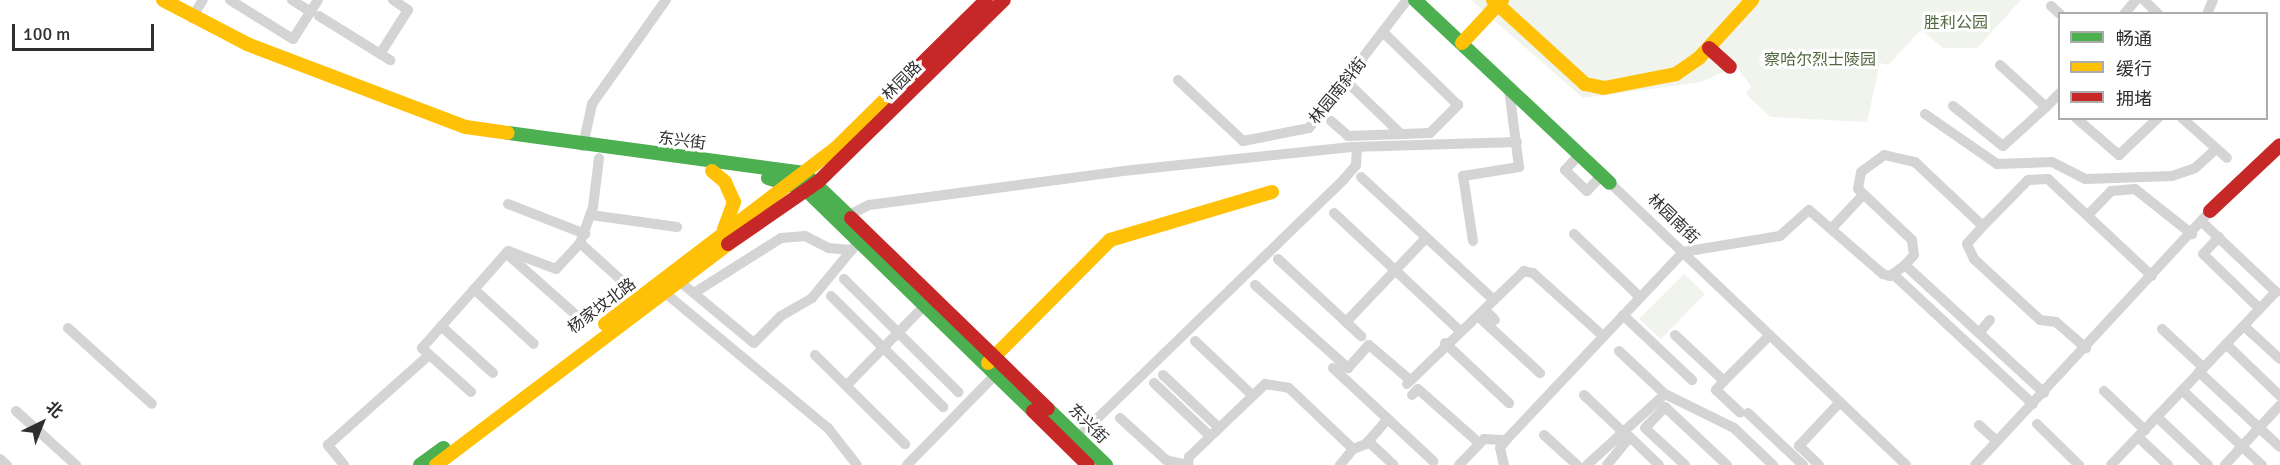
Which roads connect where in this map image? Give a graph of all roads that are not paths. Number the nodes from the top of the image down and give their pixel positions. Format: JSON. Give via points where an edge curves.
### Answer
{"nodes":[{"id":1,"x":149,"y":0,"type":"edge"},
{"id":2,"x":163,"y":0,"type":"edge"},
{"id":3,"x":203,"y":0,"type":"edge"},
{"id":4,"x":230,"y":0,"type":"edge"},
{"id":5,"x":292,"y":0,"type":"edge"},
{"id":6,"x":318,"y":0,"type":"edge"},
{"id":7,"x":393,"y":0,"type":"edge"},
{"id":8,"x":666,"y":0,"type":"edge"},
{"id":9,"x":986,"y":0,"type":"edge"},
{"id":10,"x":1004,"y":0,"type":"edge"},
{"id":11,"x":1407,"y":0,"type":"edge"},
{"id":12,"x":1414,"y":0,"type":"edge"},
{"id":13,"x":1752,"y":0,"type":"edge"},
{"id":14,"x":2136,"y":0,"type":"edge"},
{"id":15,"x":2144,"y":0,"type":"edge"},
{"id":16,"x":1498,"y":1,"type":"edge"},
{"id":17,"x":179,"y":4,"type":"edge"},
{"id":18,"x":2126,"y":12,"type":"edge"},
{"id":19,"x":2156,"y":12,"type":"edge"},
{"id":20,"x":315,"y":14,"type":"junction"},
{"id":21,"x":192,"y":18,"type":"junction"},
{"id":22,"x":1383,"y":32,"type":"junction"},
{"id":23,"x":1462,"y":43,"type":"junction"},
{"id":24,"x":1708,"y":48,"type":"junction"},
{"id":25,"x":2000,"y":64,"type":"dead end"},
{"id":26,"x":1730,"y":67,"type":"dead end"},
{"id":27,"x":1178,"y":80,"type":"dead end"},
{"id":28,"x":1347,"y":82,"type":"junction"},
{"id":29,"x":1509,"y":86,"type":"junction"},
{"id":30,"x":2058,"y":98,"type":"edge"},
{"id":31,"x":1953,"y":106,"type":"dead end"},
{"id":32,"x":2046,"y":107,"type":"junction"},
{"id":33,"x":1925,"y":114,"type":"dead end"},
{"id":34,"x":2079,"y":120,"type":"edge"},
{"id":35,"x":2156,"y":120,"type":"edge"},
{"id":36,"x":2184,"y":120,"type":"edge"},
{"id":37,"x":1331,"y":121,"type":"dead end"},
{"id":38,"x":1401,"y":134,"type":"junction"},
{"id":39,"x":1517,"y":142,"type":"junction"},
{"id":40,"x":2280,"y":145,"type":"edge"},
{"id":41,"x":2006,"y":146,"type":"junction"},
{"id":42,"x":1357,"y":147,"type":"junction"},
{"id":43,"x":2216,"y":149,"type":"junction"},
{"id":44,"x":583,"y":151,"type":"junction"},
{"id":45,"x":829,"y":154,"type":"junction"},
{"id":46,"x":1580,"y":154,"type":"junction"},
{"id":47,"x":2122,"y":154,"type":"junction"},
{"id":48,"x":599,"y":158,"type":"junction"},
{"id":49,"x":2227,"y":158,"type":"dead end"},
{"id":50,"x":2007,"y":165,"type":"junction"},
{"id":51,"x":774,"y":168,"type":"junction"},
{"id":52,"x":712,"y":171,"type":"junction"},
{"id":53,"x":804,"y":173,"type":"junction"},
{"id":54,"x":2120,"y":176,"type":"junction"},
{"id":55,"x":1361,"y":177,"type":"dead end"},
{"id":56,"x":1606,"y":179,"type":"junction"},
{"id":57,"x":792,"y":182,"type":"junction"},
{"id":58,"x":818,"y":182,"type":"junction"},
{"id":59,"x":805,"y":189,"type":"junction"},
{"id":60,"x":1272,"y":192,"type":"dead end"},
{"id":61,"x":1862,"y":196,"type":"junction"},
{"id":62,"x":508,"y":204,"type":"dead end"},
{"id":63,"x":1334,"y":213,"type":"dead end"},
{"id":64,"x":851,"y":214,"type":"junction"},
{"id":65,"x":591,"y":215,"type":"junction"},
{"id":66,"x":2088,"y":215,"type":"junction"},
{"id":67,"x":2206,"y":216,"type":"junction"},
{"id":68,"x":1983,"y":226,"type":"junction"},
{"id":69,"x":677,"y":227,"type":"dead end"},
{"id":70,"x":1832,"y":228,"type":"junction"},
{"id":71,"x":1574,"y":234,"type":"dead end"},
{"id":72,"x":2192,"y":234,"type":"junction"},
{"id":73,"x":721,"y":235,"type":"junction"},
{"id":74,"x":2219,"y":237,"type":"junction"},
{"id":75,"x":1426,"y":238,"type":"junction"},
{"id":76,"x":583,"y":239,"type":"junction"},
{"id":77,"x":1473,"y":241,"type":"dead end"},
{"id":78,"x":855,"y":246,"type":"junction"},
{"id":79,"x":1683,"y":252,"type":"junction"},
{"id":80,"x":506,"y":253,"type":"junction"},
{"id":81,"x":1278,"y":259,"type":"dead end"},
{"id":82,"x":1905,"y":265,"type":"junction"},
{"id":83,"x":1395,"y":270,"type":"junction"},
{"id":84,"x":1893,"y":274,"type":"junction"},
{"id":85,"x":2152,"y":276,"type":"junction"},
{"id":86,"x":620,"y":279,"type":"dead end"},
{"id":87,"x":844,"y":279,"type":"dead end"},
{"id":88,"x":679,"y":281,"type":"junction"},
{"id":89,"x":1255,"y":285,"type":"dead end"},
{"id":90,"x":474,"y":289,"type":"junction"},
{"id":91,"x":664,"y":292,"type":"junction"},
{"id":92,"x":694,"y":293,"type":"junction"},
{"id":93,"x":831,"y":296,"type":"dead end"},
{"id":94,"x":1641,"y":297,"type":"junction"},
{"id":95,"x":1494,"y":300,"type":"junction"},
{"id":96,"x":2276,"y":300,"type":"edge"},
{"id":97,"x":924,"y":304,"type":"junction"},
{"id":98,"x":2260,"y":309,"type":"junction"},
{"id":99,"x":575,"y":314,"type":"dead end"},
{"id":100,"x":1482,"y":314,"type":"junction"},
{"id":101,"x":1623,"y":315,"type":"junction"},
{"id":102,"x":1495,"y":320,"type":"dead end"},
{"id":103,"x":1990,"y":320,"type":"dead end"},
{"id":104,"x":1346,"y":322,"type":"junction"},
{"id":105,"x":441,"y":326,"type":"junction"},
{"id":106,"x":2244,"y":326,"type":"junction"},
{"id":107,"x":68,"y":328,"type":"dead end"},
{"id":108,"x":1458,"y":329,"type":"junction"},
{"id":109,"x":2162,"y":329,"type":"dead end"},
{"id":110,"x":898,"y":333,"type":"junction"},
{"id":111,"x":1979,"y":333,"type":"junction"},
{"id":112,"x":1675,"y":335,"type":"dead end"},
{"id":113,"x":1770,"y":335,"type":"junction"},
{"id":114,"x":1361,"y":336,"type":"dead end"},
{"id":115,"x":1603,"y":336,"type":"junction"},
{"id":116,"x":1195,"y":341,"type":"dead end"},
{"id":117,"x":534,"y":344,"type":"dead end"},
{"id":118,"x":1445,"y":344,"type":"junction"},
{"id":119,"x":2226,"y":344,"type":"junction"},
{"id":120,"x":883,"y":347,"type":"junction"},
{"id":121,"x":2086,"y":348,"type":"junction"},
{"id":122,"x":1619,"y":351,"type":"dead end"},
{"id":123,"x":429,"y":355,"type":"junction"},
{"id":124,"x":815,"y":355,"type":"dead end"},
{"id":125,"x":2280,"y":359,"type":"edge"},
{"id":126,"x":993,"y":365,"type":"junction"},
{"id":127,"x":1333,"y":368,"type":"dead end"},
{"id":128,"x":2202,"y":370,"type":"junction"},
{"id":129,"x":493,"y":373,"type":"dead end"},
{"id":130,"x":1540,"y":373,"type":"dead end"},
{"id":131,"x":1692,"y":380,"type":"dead end"},
{"id":132,"x":1724,"y":381,"type":"junction"},
{"id":133,"x":846,"y":386,"type":"junction"},
{"id":134,"x":2182,"y":390,"type":"junction"},
{"id":135,"x":2104,"y":391,"type":"dead end"},
{"id":136,"x":471,"y":392,"type":"dead end"},
{"id":137,"x":958,"y":392,"type":"dead end"},
{"id":138,"x":2044,"y":393,"type":"junction"},
{"id":139,"x":1251,"y":394,"type":"junction"},
{"id":140,"x":1665,"y":394,"type":"junction"},
{"id":141,"x":1412,"y":395,"type":"dead end"},
{"id":142,"x":1584,"y":395,"type":"dead end"},
{"id":143,"x":2280,"y":396,"type":"edge"},
{"id":144,"x":1509,"y":402,"type":"dead end"},
{"id":145,"x":1840,"y":402,"type":"junction"},
{"id":146,"x":152,"y":404,"type":"dead end"},
{"id":147,"x":2033,"y":404,"type":"junction"},
{"id":148,"x":2280,"y":405,"type":"edge"},
{"id":149,"x":943,"y":407,"type":"dead end"},
{"id":150,"x":16,"y":411,"type":"dead end"},
{"id":151,"x":2157,"y":417,"type":"junction"},
{"id":152,"x":1120,"y":418,"type":"dead end"},
{"id":153,"x":1388,"y":419,"type":"junction"},
{"id":154,"x":2037,"y":424,"type":"dead end"},
{"id":155,"x":1979,"y":425,"type":"dead end"},
{"id":156,"x":1218,"y":427,"type":"junction"},
{"id":157,"x":2259,"y":428,"type":"junction"},
{"id":158,"x":1623,"y":432,"type":"junction"},
{"id":159,"x":2141,"y":433,"type":"junction"},
{"id":160,"x":1544,"y":435,"type":"dead end"},
{"id":161,"x":1210,"y":436,"type":"junction"},
{"id":162,"x":1506,"y":440,"type":"junction"},
{"id":163,"x":1073,"y":441,"type":"junction"},
{"id":164,"x":1368,"y":441,"type":"junction"},
{"id":165,"x":1997,"y":441,"type":"junction"},
{"id":166,"x":1478,"y":442,"type":"junction"},
{"id":167,"x":905,"y":444,"type":"dead end"},
{"id":168,"x":2242,"y":446,"type":"junction"},
{"id":169,"x":2280,"y":447,"type":"edge"},
{"id":170,"x":1353,"y":449,"type":"junction"},
{"id":171,"x":0,"y":459,"type":"edge"},
{"id":172,"x":1433,"y":461,"type":"dead end"},
{"id":173,"x":1722,"y":463,"type":"edge"},
{"id":174,"x":7,"y":465,"type":"edge"},
{"id":175,"x":76,"y":465,"type":"edge"},
{"id":176,"x":344,"y":465,"type":"edge"},
{"id":177,"x":420,"y":465,"type":"edge"},
{"id":178,"x":436,"y":465,"type":"edge"},
{"id":179,"x":857,"y":465,"type":"edge"},
{"id":180,"x":907,"y":465,"type":"edge"},
{"id":181,"x":1088,"y":465,"type":"edge"},
{"id":182,"x":1106,"y":465,"type":"edge"},
{"id":183,"x":1188,"y":465,"type":"edge"},
{"id":184,"x":1340,"y":465,"type":"edge"},
{"id":185,"x":1394,"y":465,"type":"edge"},
{"id":186,"x":1459,"y":465,"type":"edge"},
{"id":187,"x":1504,"y":465,"type":"edge"},
{"id":188,"x":1577,"y":465,"type":"edge"},
{"id":189,"x":1587,"y":465,"type":"edge"},
{"id":190,"x":1607,"y":465,"type":"edge"},
{"id":191,"x":1659,"y":465,"type":"edge"},
{"id":192,"x":1685,"y":465,"type":"edge"},
{"id":193,"x":1773,"y":465,"type":"edge"},
{"id":194,"x":1803,"y":465,"type":"edge"},
{"id":195,"x":1819,"y":465,"type":"edge"},
{"id":196,"x":1906,"y":465,"type":"edge"},
{"id":197,"x":1975,"y":465,"type":"edge"},
{"id":198,"x":2079,"y":465,"type":"edge"},
{"id":199,"x":2111,"y":465,"type":"edge"},
{"id":200,"x":2168,"y":465,"type":"edge"},
{"id":201,"x":2208,"y":465,"type":"edge"},
{"id":202,"x":2225,"y":465,"type":"edge"},
{"id":203,"x":2262,"y":465,"type":"edge"}],
"edges":[{"from":1,"to":44,"type":"main road","name":"东兴街","via":[[244,52],[385,108],[467,136]]},
{"from":2,"to":17,"type":"main road","name":"东兴街"},
{"from":3,"to":21,"type":"street"},
{"from":4,"to":20,"type":"street","via":[[293,39]]},
{"from":5,"to":20,"type":"street"},
{"from":6,"to":20,"type":"street"},
{"from":7,"to":20,"type":"street","via":[[408,10],[385,57]]},
{"from":8,"to":44,"type":"street","via":[[592,104]]},
{"from":9,"to":45,"type":"main road","name":"林园路"},
{"from":10,"to":58,"type":"main road","name":"林园路"},
{"from":11,"to":22,"type":"street","name":"林园南斜街"},
{"from":12,"to":23,"type":"main road","name":"林园南街"},
{"from":13,"to":24,"type":"main road"},
{"from":14,"to":18,"type":"street"},
{"from":15,"to":19,"type":"street"},
{"from":16,"to":23,"type":"main road"},
{"from":16,"to":24,"type":"main road","via":[[1593,87],[1662,80]]},
{"from":17,"to":21,"type":"main road","name":"东兴街"},
{"from":21,"to":44,"type":"main road","name":"东兴街","via":[[247,45],[466,127]]},
{"from":22,"to":28,"type":"street","name":"林园南斜街"},
{"from":22,"to":38,"type":"street","via":[[1458,105],[1430,133]]},
{"from":23,"to":29,"type":"main road","name":"林园南街"},
{"from":24,"to":26,"type":"main road"},
{"from":25,"to":32,"type":"street"},
{"from":27,"to":28,"type":"street","name":"林园南斜街","via":[[1243,141],[1309,129]]},
{"from":28,"to":38,"type":"street"},
{"from":29,"to":39,"type":"street"},
{"from":29,"to":46,"type":"main road","name":"林园南街"},
{"from":30,"to":32,"type":"street"},
{"from":31,"to":41,"type":"street","via":[[1998,145]]},
{"from":32,"to":41,"type":"street"},
{"from":33,"to":50,"type":"street","via":[[1983,158]]},
{"from":34,"to":47,"type":"street"},
{"from":35,"to":47,"type":"street"},
{"from":36,"to":43,"type":"street"},
{"from":37,"to":38,"type":"street","via":[[1348,136]]},
{"from":39,"to":42,"type":"street"},
{"from":39,"to":77,"type":"street","via":[[1519,166],[1463,176]]},
{"from":40,"to":67,"type":"main road"},
{"from":41,"to":50,"type":"street"},
{"from":42,"to":64,"type":"street","via":[[1100,174],[869,205]]},
{"from":42,"to":163,"type":"street","via":[[1356,165],[1344,179]]},
{"from":43,"to":49,"type":"street"},
{"from":43,"to":54,"type":"street","via":[[2185,173]]},
{"from":44,"to":48,"type":"main road","name":"东兴街"},
{"from":44,"to":51,"type":"main road","name":"东兴街"},
{"from":45,"to":51,"type":"main road"},
{"from":45,"to":53,"type":"main road","name":"林园路"},
{"from":46,"to":56,"type":"main road","name":"林园南街"},
{"from":46,"to":56,"type":"street","via":[[1565,170],[1572,177],[1587,191]]},
{"from":47,"to":54,"type":"street"},
{"from":48,"to":52,"type":"main road","name":"东兴街"},
{"from":48,"to":65,"type":"street"},
{"from":50,"to":54,"type":"street","via":[[2052,162],[2086,179]]},
{"from":51,"to":53,"type":"main road","name":"东兴街"},
{"from":52,"to":57,"type":"main road","name":"东兴街"},
{"from":52,"to":73,"type":"main road","via":[[725,182],[734,202]]},
{"from":53,"to":57,"type":"main road","name":"杨家坟北路"},
{"from":53,"to":58,"type":"main road","name":"东兴街"},
{"from":55,"to":75,"type":"street"},
{"from":56,"to":79,"type":"street","name":"林园南街"},
{"from":57,"to":59,"type":"main road","name":"东兴街"},
{"from":57,"to":73,"type":"main road","name":"杨家坟北路"},
{"from":58,"to":59,"type":"main road","name":"杨家坟北路"},
{"from":58,"to":64,"type":"main road","name":"东兴街"},
{"from":59,"to":78,"type":"main road","name":"东兴街"},
{"from":59,"to":88,"type":"main road","name":"杨家坟北路"},
{"from":60,"to":126,"type":"main road","via":[[1110,240]]},
{"from":61,"to":68,"type":"street","via":[[1857,180],[1861,172],[1872,160],[1894,155],[1915,162]]},
{"from":61,"to":70,"type":"street"},
{"from":61,"to":82,"type":"street","via":[[1911,240],[1914,255]]},
{"from":62,"to":76,"type":"street"},
{"from":63,"to":83,"type":"street"},
{"from":64,"to":126,"type":"main road","name":"东兴街"},
{"from":65,"to":69,"type":"street"},
{"from":65,"to":76,"type":"street"},
{"from":66,"to":68,"type":"street","via":[[2058,186],[2037,177]]},
{"from":66,"to":72,"type":"street","via":[[2111,191],[2128,188],[2147,195]]},
{"from":66,"to":85,"type":"street"},
{"from":67,"to":72,"type":"street"},
{"from":67,"to":74,"type":"street"},
{"from":68,"to":121,"type":"street","via":[[1967,244],[1974,259],[2040,320],[2056,322]]},
{"from":70,"to":79,"type":"street","via":[[1809,210],[1779,236]]},
{"from":70,"to":84,"type":"street","via":[[1873,268]]},
{"from":71,"to":94,"type":"street"},
{"from":72,"to":85,"type":"street"},
{"from":73,"to":177,"type":"main road","name":"杨家坟北路"},
{"from":74,"to":96,"type":"street","via":[[2276,292]]},
{"from":74,"to":98,"type":"street","via":[[2203,254]]},
{"from":75,"to":83,"type":"street"},
{"from":75,"to":95,"type":"street"},
{"from":76,"to":80,"type":"street","via":[[556,269]]},
{"from":76,"to":86,"type":"street"},
{"from":78,"to":92,"type":"street","via":[[829,248],[805,236],[782,238]]},
{"from":78,"to":92,"type":"street","via":[[812,298],[781,316],[754,343]]},
{"from":78,"to":97,"type":"main road","name":"东兴街"},
{"from":79,"to":94,"type":"street"},
{"from":79,"to":113,"type":"street","name":"林园南街"},
{"from":80,"to":90,"type":"street"},
{"from":80,"to":99,"type":"street"},
{"from":81,"to":104,"type":"street"},
{"from":82,"to":84,"type":"street"},
{"from":82,"to":111,"type":"street"},
{"from":83,"to":104,"type":"street"},
{"from":83,"to":108,"type":"street"},
{"from":84,"to":147,"type":"street"},
{"from":85,"to":121,"type":"street"},
{"from":87,"to":110,"type":"street"},
{"from":88,"to":91,"type":"main road","name":"杨家坟北路"},
{"from":88,"to":92,"type":"street"},
{"from":89,"to":118,"type":"street","via":[[1348,368],[1368,345],[1409,382]]},
{"from":90,"to":105,"type":"street"},
{"from":90,"to":117,"type":"street"},
{"from":91,"to":178,"type":"main road","name":"杨家坟北路"},
{"from":91,"to":179,"type":"street","via":[[828,428]]},
{"from":93,"to":120,"type":"street"},
{"from":94,"to":101,"type":"street"},
{"from":95,"to":100,"type":"street"},
{"from":95,"to":115,"type":"street","via":[[1529,271]]},
{"from":96,"to":98,"type":"street"},
{"from":97,"to":110,"type":"street"},
{"from":97,"to":126,"type":"main road","name":"东兴街"},
{"from":98,"to":106,"type":"street"},
{"from":100,"to":102,"type":"street"},
{"from":100,"to":108,"type":"street"},
{"from":100,"to":130,"type":"street"},
{"from":101,"to":115,"type":"street"},
{"from":101,"to":131,"type":"street"},
{"from":103,"to":111,"type":"street"},
{"from":104,"to":114,"type":"street"},
{"from":105,"to":123,"type":"street","via":[[422,348]]},
{"from":105,"to":129,"type":"street"},
{"from":106,"to":119,"type":"street"},
{"from":106,"to":125,"type":"street"},
{"from":107,"to":146,"type":"street"},
{"from":108,"to":118,"type":"street"},
{"from":109,"to":128,"type":"street"},
{"from":110,"to":120,"type":"street"},
{"from":110,"to":137,"type":"street"},
{"from":111,"to":138,"type":"street"},
{"from":112,"to":132,"type":"street"},
{"from":113,"to":132,"type":"street"},
{"from":113,"to":145,"type":"street","name":"林园南街"},
{"from":115,"to":162,"type":"street"},
{"from":116,"to":139,"type":"street"},
{"from":118,"to":144,"type":"street"},
{"from":119,"to":128,"type":"street"},
{"from":119,"to":143,"type":"street"},
{"from":120,"to":133,"type":"street"},
{"from":120,"to":149,"type":"street"},
{"from":121,"to":138,"type":"street"},
{"from":122,"to":140,"type":"street"},
{"from":123,"to":136,"type":"street"},
{"from":123,"to":176,"type":"street","via":[[328,445]]},
{"from":124,"to":133,"type":"street"},
{"from":126,"to":163,"type":"main road","name":"东兴街"},
{"from":126,"to":180,"type":"street"},
{"from":127,"to":153,"type":"street"},
{"from":128,"to":134,"type":"street"},
{"from":128,"to":157,"type":"street"},
{"from":132,"to":194,"type":"street","via":[[1716,390]]},
{"from":133,"to":167,"type":"street"},
{"from":134,"to":151,"type":"street"},
{"from":134,"to":168,"type":"street"},
{"from":135,"to":159,"type":"street"},
{"from":138,"to":147,"type":"street"},
{"from":139,"to":156,"type":"street"},
{"from":139,"to":170,"type":"street","via":[[1265,384],[1290,388]]},
{"from":140,"to":158,"type":"street"},
{"from":140,"to":193,"type":"street","via":[[1734,428]]},
{"from":141,"to":166,"type":"street","via":[[1418,388]]},
{"from":142,"to":158,"type":"street"},
{"from":145,"to":195,"type":"street","via":[[1798,446]]},
{"from":145,"to":196,"type":"street","name":"林园南街"},
{"from":147,"to":165,"type":"street"},
{"from":148,"to":157,"type":"street"},
{"from":150,"to":175,"type":"street"},
{"from":151,"to":159,"type":"street"},
{"from":151,"to":201,"type":"street"},
{"from":152,"to":183,"type":"street","via":[[1166,460]]},
{"from":153,"to":164,"type":"street"},
{"from":153,"to":172,"type":"street"},
{"from":154,"to":198,"type":"street"},
{"from":155,"to":165,"type":"street"},
{"from":156,"to":161,"type":"street"},
{"from":156,"to":161,"type":"street","via":[[1158,379]]},
{"from":157,"to":168,"type":"street"},
{"from":157,"to":169,"type":"street"},
{"from":158,"to":189,"type":"street"},
{"from":159,"to":199,"type":"street"},
{"from":159,"to":200,"type":"street"},
{"from":160,"to":188,"type":"street"},
{"from":161,"to":183,"type":"street"},
{"from":162,"to":166,"type":"street"},
{"from":162,"to":187,"type":"street","via":[[1500,448]]},
{"from":163,"to":181,"type":"main road","name":"东兴街"},
{"from":163,"to":182,"type":"main road","name":"东兴街"},
{"from":164,"to":170,"type":"street"},
{"from":164,"to":185,"type":"street"},
{"from":165,"to":197,"type":"street"},
{"from":166,"to":186,"type":"street"},
{"from":168,"to":202,"type":"street"},
{"from":168,"to":203,"type":"street"},
{"from":170,"to":184,"type":"street"},
{"from":171,"to":174,"type":"street"},
{"from":173,"to":192,"type":"street","via":[[1665,407],[1646,428]]},
{"from":190,"to":191,"type":"street","via":[[1630,437]]}]}
